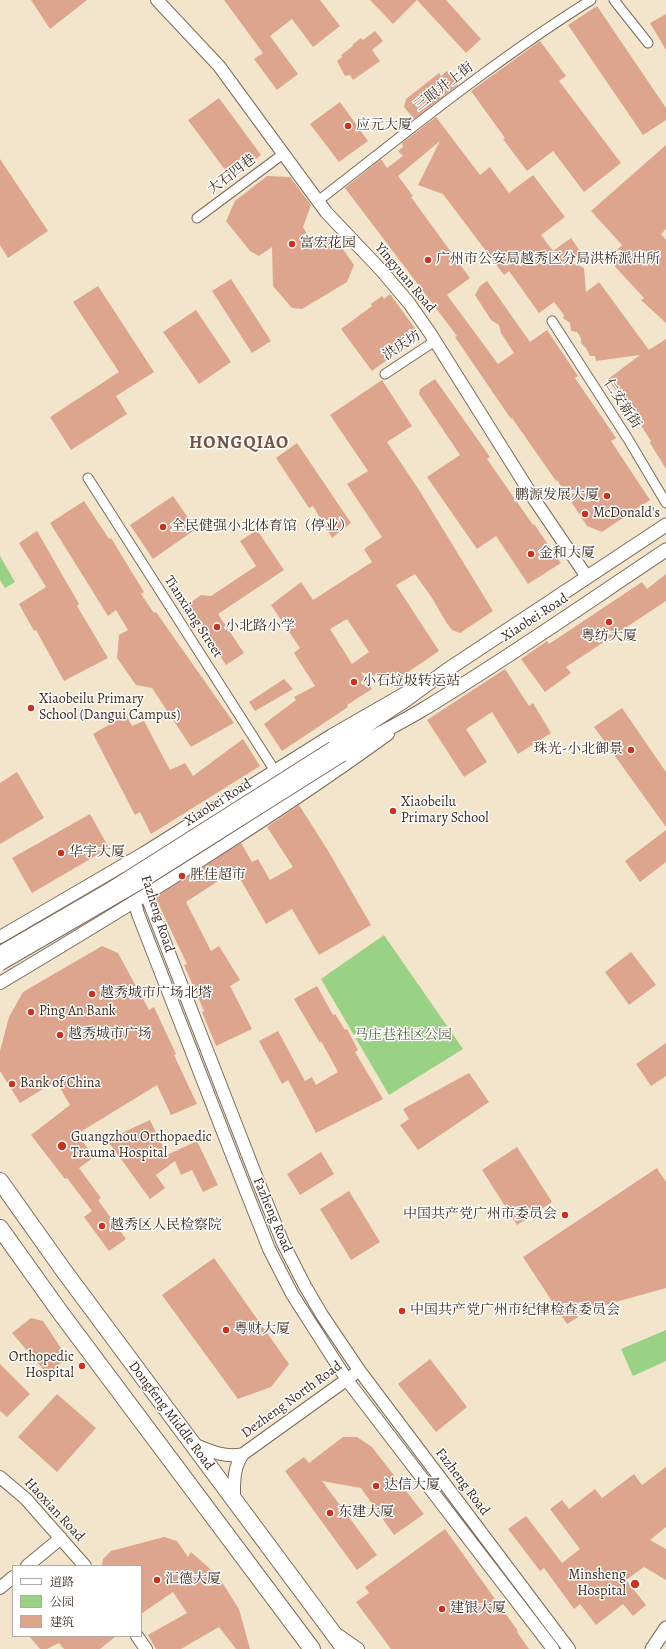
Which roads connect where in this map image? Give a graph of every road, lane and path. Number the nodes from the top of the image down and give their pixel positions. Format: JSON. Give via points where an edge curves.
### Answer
{"nodes":[{"id":1,"x":157,"y":0,"type":"edge"},
{"id":2,"x":591,"y":0,"type":"edge"},
{"id":3,"x":614,"y":0,"type":"edge"},
{"id":4,"x":648,"y":43,"type":"dead end"},
{"id":5,"x":283,"y":154,"type":"junction"},
{"id":6,"x":318,"y":201,"type":"junction"},
{"id":7,"x":197,"y":218,"type":"dead end"},
{"id":8,"x":552,"y":321,"type":"dead end"},
{"id":9,"x":435,"y":341,"type":"junction"},
{"id":10,"x":385,"y":374,"type":"dead end"},
{"id":11,"x":88,"y":478,"type":"dead end"},
{"id":12,"x":666,"y":503,"type":"edge"},
{"id":13,"x":666,"y":525,"type":"edge"},
{"id":14,"x":666,"y":550,"type":"edge"},
{"id":15,"x":587,"y":577,"type":"junction"},
{"id":16,"x":447,"y":670,"type":"junction"},
{"id":17,"x":420,"y":711,"type":"junction"},
{"id":18,"x":338,"y":752,"type":"junction"},
{"id":19,"x":275,"y":771,"type":"junction"},
{"id":20,"x":177,"y":832,"type":"junction"},
{"id":21,"x":126,"y":864,"type":"junction"},
{"id":22,"x":193,"y":864,"type":"junction"},
{"id":23,"x":146,"y":894,"type":"junction"},
{"id":24,"x":134,"y":902,"type":"junction"},
{"id":25,"x":0,"y":937,"type":"edge"},
{"id":26,"x":0,"y":953,"type":"edge"},
{"id":27,"x":0,"y":964,"type":"edge"},
{"id":28,"x":0,"y":983,"type":"edge"},
{"id":29,"x":0,"y":1181,"type":"edge"},
{"id":30,"x":0,"y":1228,"type":"edge"},
{"id":31,"x":359,"y":1370,"type":"junction"},
{"id":32,"x":347,"y":1380,"type":"junction"},
{"id":33,"x":191,"y":1443,"type":"junction"},
{"id":34,"x":243,"y":1454,"type":"junction"},
{"id":35,"x":0,"y":1477,"type":"edge"},
{"id":36,"x":234,"y":1500,"type":"junction"},
{"id":37,"x":61,"y":1538,"type":"junction"},
{"id":38,"x":28,"y":1565,"type":"edge"},
{"id":39,"x":84,"y":1565,"type":"edge"},
{"id":40,"x":12,"y":1578,"type":"edge"},
{"id":41,"x":0,"y":1588,"type":"edge"},
{"id":42,"x":666,"y":1628,"type":"edge"},
{"id":43,"x":333,"y":1631,"type":"junction"},
{"id":44,"x":138,"y":1637,"type":"edge"},
{"id":45,"x":146,"y":1649,"type":"edge"},
{"id":46,"x":312,"y":1649,"type":"edge"},
{"id":47,"x":345,"y":1649,"type":"edge"},
{"id":48,"x":354,"y":1649,"type":"edge"},
{"id":49,"x":358,"y":1649,"type":"edge"},
{"id":50,"x":553,"y":1649,"type":"edge"},
{"id":51,"x":569,"y":1649,"type":"edge"},
{"id":52,"x":652,"y":1649,"type":"edge"}],
"edges":[{"from":1,"to":5,"type":"street","name":"Yingyuan Road","via":[[219,66]]},
{"from":2,"to":6,"type":"street","name":"三眼井上街","via":[[550,26],[438,108]]},
{"from":3,"to":4,"type":"street"},
{"from":5,"to":6,"type":"street","name":"Yingyuan Road"},
{"from":5,"to":7,"type":"street","name":"大石四巷"},
{"from":6,"to":9,"type":"street","name":"Yingyuan Road","via":[[409,303]]},
{"from":8,"to":12,"type":"street","name":"仁安新街"},
{"from":9,"to":10,"type":"street","name":"洪庆坊"},
{"from":9,"to":15,"type":"street","name":"Yingyuan Road","via":[[536,502]]},
{"from":11,"to":19,"type":"street","name":"Tianxiang Street"},
{"from":13,"to":15,"type":"main road","name":"Xiaobei Road"},
{"from":14,"to":17,"type":"main road","name":"Xiaobei Road"},
{"from":15,"to":16,"type":"main road","name":"Xiaobei Road"},
{"from":16,"to":18,"type":"main road","name":"Xiaobei Road"},
{"from":16,"to":19,"type":"street","name":"Xiaobei Road","via":[[360,718]]},
{"from":17,"to":18,"type":"main road","name":"Xiaobei Road"},
{"from":17,"to":22,"type":"street","name":"Xiaobei Road","via":[[350,762]]},
{"from":18,"to":26,"type":"main road","name":"Xiaobei Road","bridge":true},
{"from":18,"to":27,"type":"main road","name":"Xiaobei Road","bridge":true,"via":[[136,885]]},
{"from":19,"to":20,"type":"street","name":"Xiaobei Road"},
{"from":20,"to":21,"type":"street","name":"Xiaobei Road"},
{"from":20,"to":22,"type":"street","via":[[171,846],[172,853],[181,862]]},
{"from":21,"to":23,"type":"street","name":"Fazheng Road"},
{"from":21,"to":24,"type":"street","name":"Fazheng Road"},
{"from":21,"to":25,"type":"street","name":"Xiaobei Road"},
{"from":22,"to":23,"type":"street","name":"Xiaobei Road"},
{"from":23,"to":24,"type":"street","name":"Xiaobei Road"},
{"from":23,"to":31,"type":"street","name":"Fazheng Road","via":[[283,1243],[322,1315]]},
{"from":24,"to":28,"type":"street","name":"Xiaobei Road"},
{"from":24,"to":32,"type":"street","name":"Fazheng Road","via":[[269,1249],[292,1294]]},
{"from":29,"to":33,"type":"highway","name":"Dongfeng Middle Road"},
{"from":30,"to":46,"type":"highway","name":"Dongfeng Middle Road"},
{"from":31,"to":32,"type":"street","name":"Dezheng North Road"},
{"from":31,"to":51,"type":"street","name":"Fazheng Road"},
{"from":32,"to":34,"type":"street","name":"Dezheng North Road"},
{"from":32,"to":50,"type":"street","name":"Fazheng Road"},
{"from":33,"to":34,"type":"street","via":[[221,1455]]},
{"from":33,"to":36,"type":"highway","name":"Dongfeng Middle Road"},
{"from":34,"to":36,"type":"street","via":[[235,1470]]},
{"from":35,"to":37,"type":"street","name":"Haoxian Road","via":[[26,1499]]},
{"from":36,"to":43,"type":"highway","name":"Dongfeng Middle Road"},
{"from":37,"to":38,"type":"street"},
{"from":37,"to":39,"type":"street","name":"Haoxian Road"},
{"from":40,"to":41,"type":"street"},
{"from":42,"to":52,"type":"main road"},
{"from":43,"to":47,"type":"highway","name":"Dongfeng Middle Road"},
{"from":43,"to":48,"type":"highway"},
{"from":43,"to":49,"type":"street"},
{"from":44,"to":45,"type":"street"}]}
